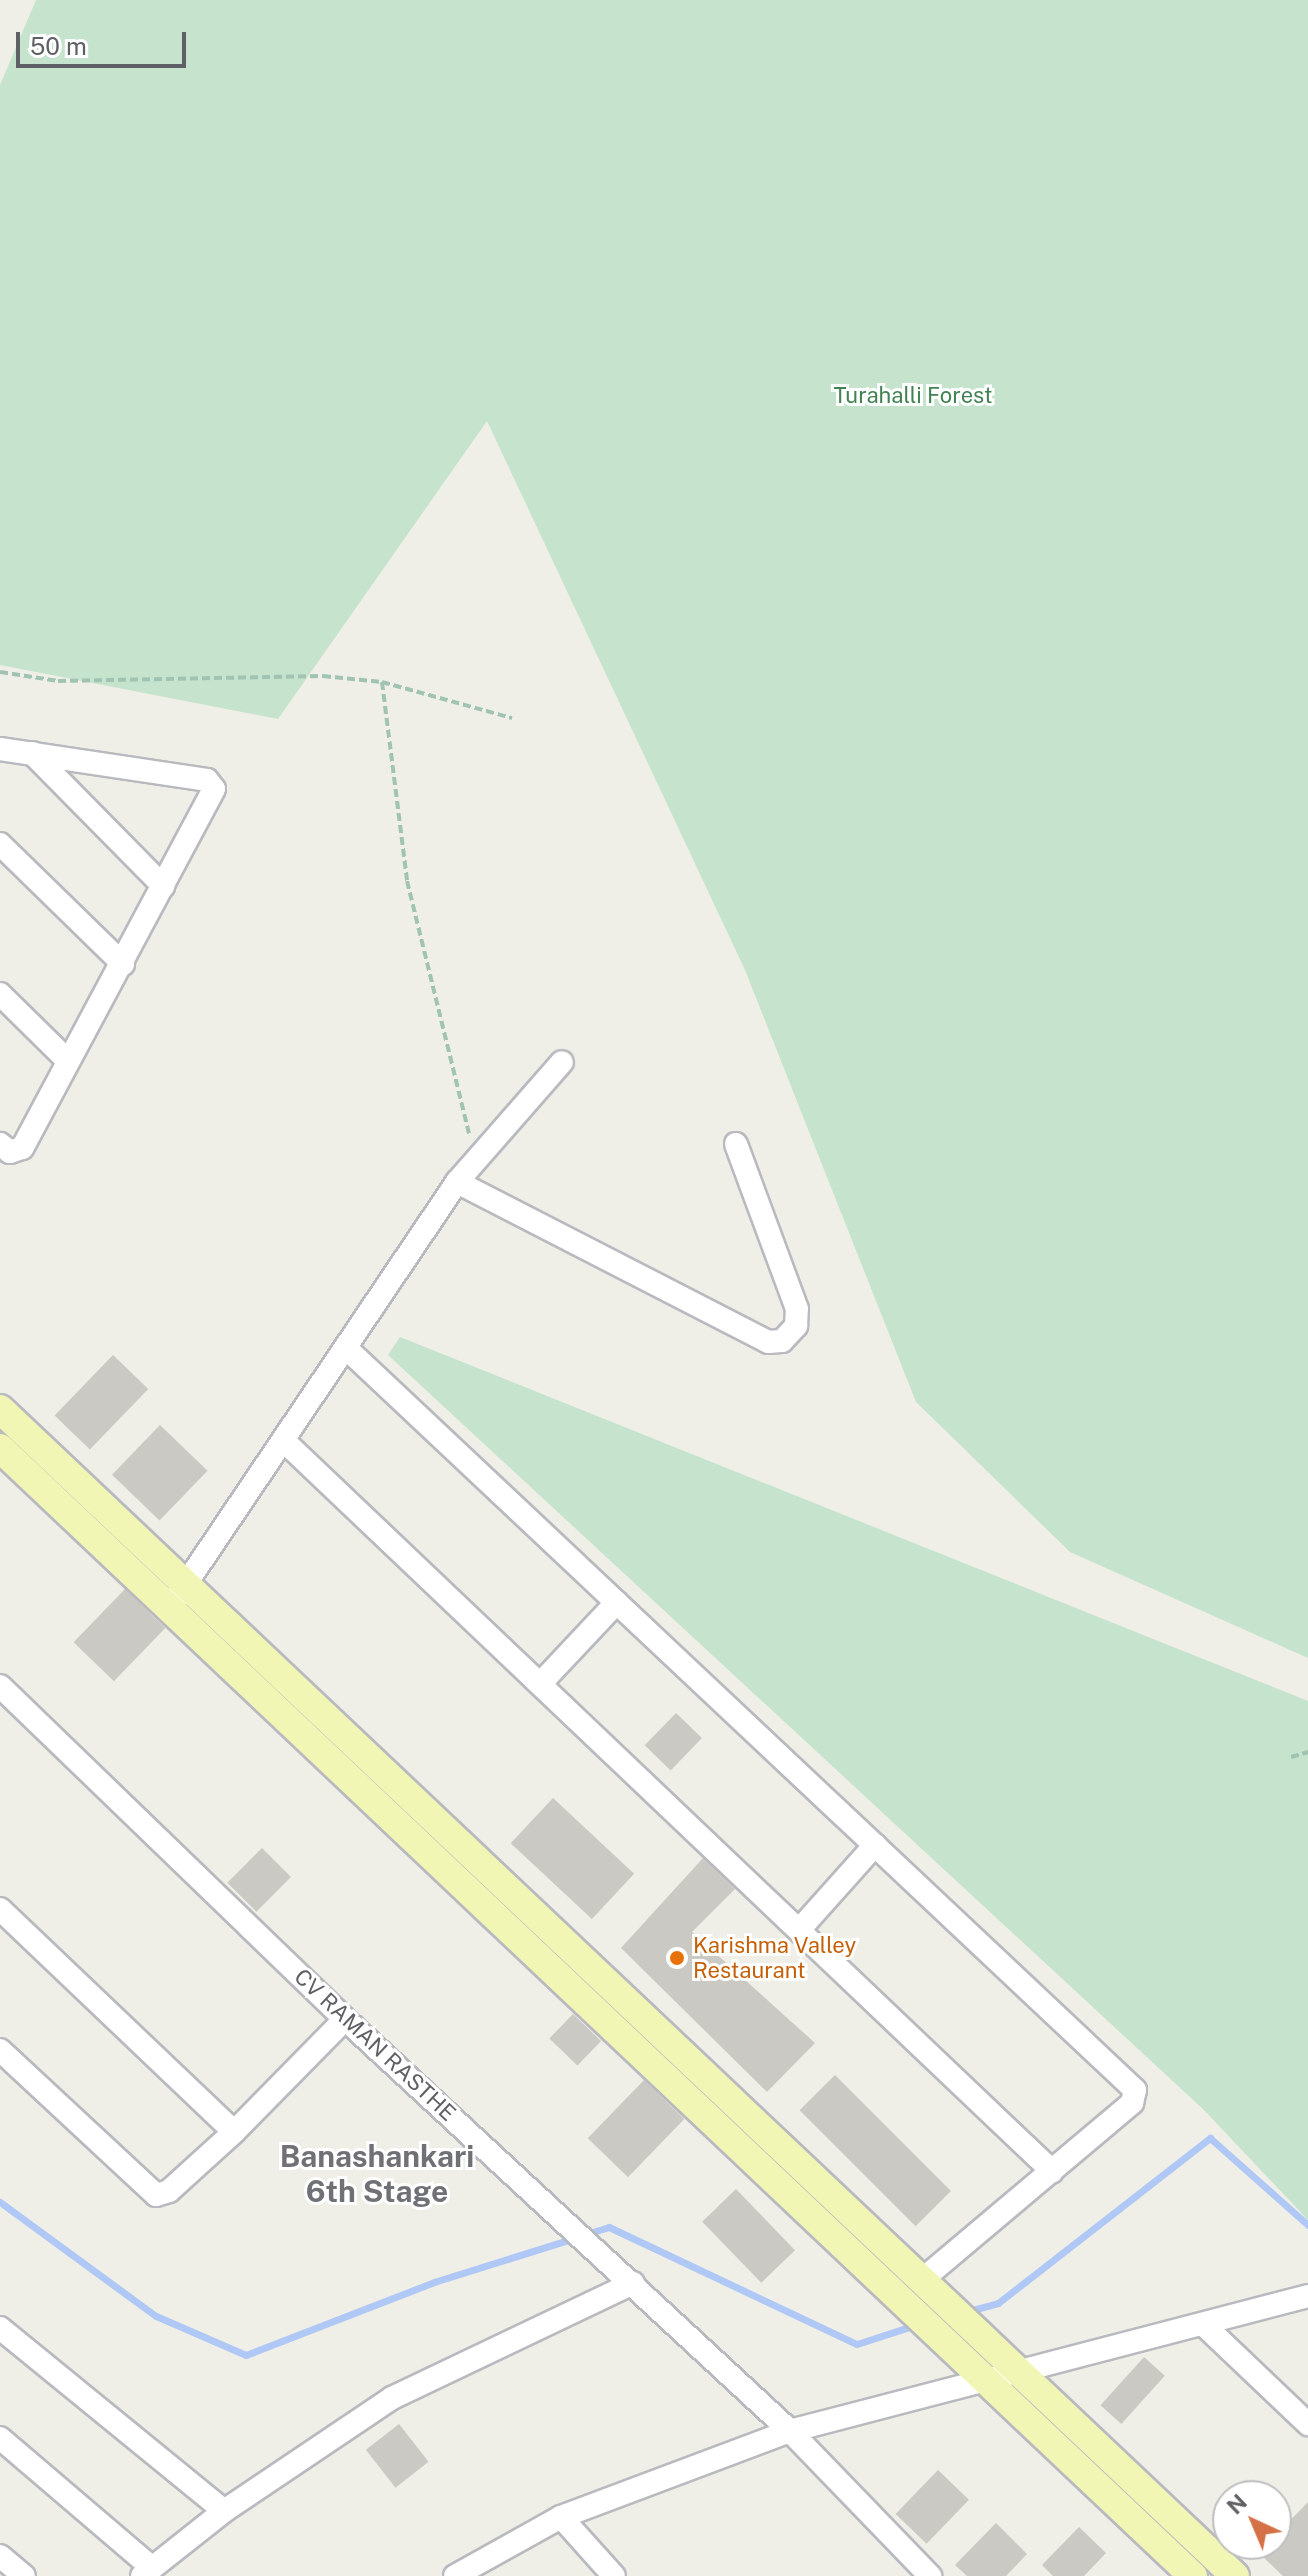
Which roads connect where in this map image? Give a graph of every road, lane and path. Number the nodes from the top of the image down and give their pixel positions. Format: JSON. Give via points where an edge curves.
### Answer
{"nodes":[{"id":1,"x":0,"y":672,"type":"edge"},
{"id":2,"x":382,"y":682,"type":"junction"},
{"id":3,"x":512,"y":718,"type":"dead end"},
{"id":4,"x":0,"y":749,"type":"edge"},
{"id":5,"x":32,"y":753,"type":"junction"},
{"id":6,"x":0,"y":844,"type":"edge"},
{"id":7,"x":163,"y":886,"type":"junction"},
{"id":8,"x":123,"y":964,"type":"junction"},
{"id":9,"x":0,"y":994,"type":"edge"},
{"id":10,"x":68,"y":1061,"type":"junction"},
{"id":11,"x":562,"y":1062,"type":"dead end"},
{"id":12,"x":0,"y":1144,"type":"edge"},
{"id":13,"x":736,"y":1144,"type":"dead end"},
{"id":14,"x":475,"y":1161,"type":"junction"},
{"id":15,"x":457,"y":1182,"type":"junction"},
{"id":16,"x":346,"y":1348,"type":"junction"},
{"id":17,"x":0,"y":1409,"type":"edge"},
{"id":18,"x":284,"y":1441,"type":"junction"},
{"id":19,"x":0,"y":1448,"type":"edge"},
{"id":20,"x":187,"y":1585,"type":"junction"},
{"id":21,"x":617,"y":1602,"type":"junction"},
{"id":22,"x":169,"y":1607,"type":"junction"},
{"id":23,"x":540,"y":1684,"type":"junction"},
{"id":24,"x":0,"y":1686,"type":"edge"},
{"id":25,"x":1308,"y":1752,"type":"edge"},
{"id":26,"x":1291,"y":1757,"type":"dead end"},
{"id":27,"x":875,"y":1845,"type":"junction"},
{"id":28,"x":0,"y":1909,"type":"edge"},
{"id":29,"x":799,"y":1930,"type":"junction"},
{"id":30,"x":345,"y":2019,"type":"junction"},
{"id":31,"x":0,"y":2050,"type":"edge"},
{"id":32,"x":234,"y":2132,"type":"junction"},
{"id":33,"x":1052,"y":2171,"type":"junction"},
{"id":34,"x":923,"y":2279,"type":"junction"},
{"id":35,"x":633,"y":2283,"type":"junction"},
{"id":36,"x":1308,"y":2296,"type":"edge"},
{"id":37,"x":1204,"y":2325,"type":"junction"},
{"id":38,"x":0,"y":2328,"type":"edge"},
{"id":39,"x":1023,"y":2373,"type":"junction"},
{"id":40,"x":989,"y":2381,"type":"junction"},
{"id":41,"x":1308,"y":2424,"type":"edge"},
{"id":42,"x":790,"y":2431,"type":"junction"},
{"id":43,"x":0,"y":2438,"type":"edge"},
{"id":44,"x":224,"y":2511,"type":"junction"},
{"id":45,"x":561,"y":2517,"type":"junction"},
{"id":46,"x":0,"y":2556,"type":"edge"},
{"id":47,"x":147,"y":2572,"type":"edge"},
{"id":48,"x":24,"y":2576,"type":"edge"},
{"id":49,"x":456,"y":2576,"type":"edge"},
{"id":50,"x":614,"y":2576,"type":"edge"},
{"id":51,"x":930,"y":2576,"type":"edge"},
{"id":52,"x":1193,"y":2576,"type":"edge"},
{"id":53,"x":1235,"y":2576,"type":"edge"}],
"edges":[{"from":1,"to":2,"type":"path","via":[[58,681],[323,676]]},
{"from":2,"to":3,"type":"path"},
{"from":2,"to":14,"type":"path","via":[[407,881]]},
{"from":4,"to":5,"type":"street"},
{"from":5,"to":7,"type":"street"},
{"from":5,"to":7,"type":"street","via":[[212,783],[214,792]]},
{"from":6,"to":8,"type":"street"},
{"from":7,"to":8,"type":"street"},
{"from":8,"to":10,"type":"street"},
{"from":9,"to":10,"type":"street"},
{"from":10,"to":12,"type":"street","via":[[22,1148],[10,1152]]},
{"from":11,"to":14,"type":"street"},
{"from":13,"to":15,"type":"street","via":[[797,1309],[796,1326],[782,1341],[768,1342]]},
{"from":14,"to":15,"type":"street"},
{"from":15,"to":16,"type":"street"},
{"from":16,"to":18,"type":"street"},
{"from":16,"to":21,"type":"street"},
{"from":17,"to":20,"type":"main road"},
{"from":18,"to":20,"type":"street"},
{"from":18,"to":23,"type":"street"},
{"from":19,"to":22,"type":"main road"},
{"from":20,"to":22,"type":"street"},
{"from":20,"to":34,"type":"main road"},
{"from":21,"to":23,"type":"street"},
{"from":21,"to":27,"type":"street"},
{"from":22,"to":40,"type":"main road"},
{"from":23,"to":29,"type":"street"},
{"from":24,"to":30,"type":"street","name":"CV RAMAN RASTHE"},
{"from":25,"to":26,"type":"path"},
{"from":27,"to":29,"type":"street"},
{"from":27,"to":33,"type":"street","via":[[1135,2090],[1132,2103]]},
{"from":28,"to":32,"type":"street"},
{"from":29,"to":33,"type":"street"},
{"from":30,"to":32,"type":"street"},
{"from":30,"to":35,"type":"street","name":"CV RAMAN RASTHE"},
{"from":31,"to":32,"type":"street","via":[[156,2195],[169,2191]]},
{"from":33,"to":34,"type":"street"},
{"from":34,"to":39,"type":"main road"},
{"from":35,"to":42,"type":"street","name":"CV RAMAN RASTHE"},
{"from":35,"to":44,"type":"street","via":[[392,2398]]},
{"from":36,"to":37,"type":"street"},
{"from":37,"to":39,"type":"street"},
{"from":37,"to":41,"type":"street"},
{"from":38,"to":44,"type":"street"},
{"from":39,"to":40,"type":"street"},
{"from":39,"to":53,"type":"main road"},
{"from":40,"to":42,"type":"street"},
{"from":40,"to":52,"type":"main road"},
{"from":42,"to":45,"type":"street"},
{"from":42,"to":51,"type":"street","name":"CV RAMAN RASTHE"},
{"from":43,"to":47,"type":"street"},
{"from":44,"to":47,"type":"street"},
{"from":45,"to":49,"type":"street"},
{"from":45,"to":50,"type":"street"},
{"from":46,"to":48,"type":"street"}]}
